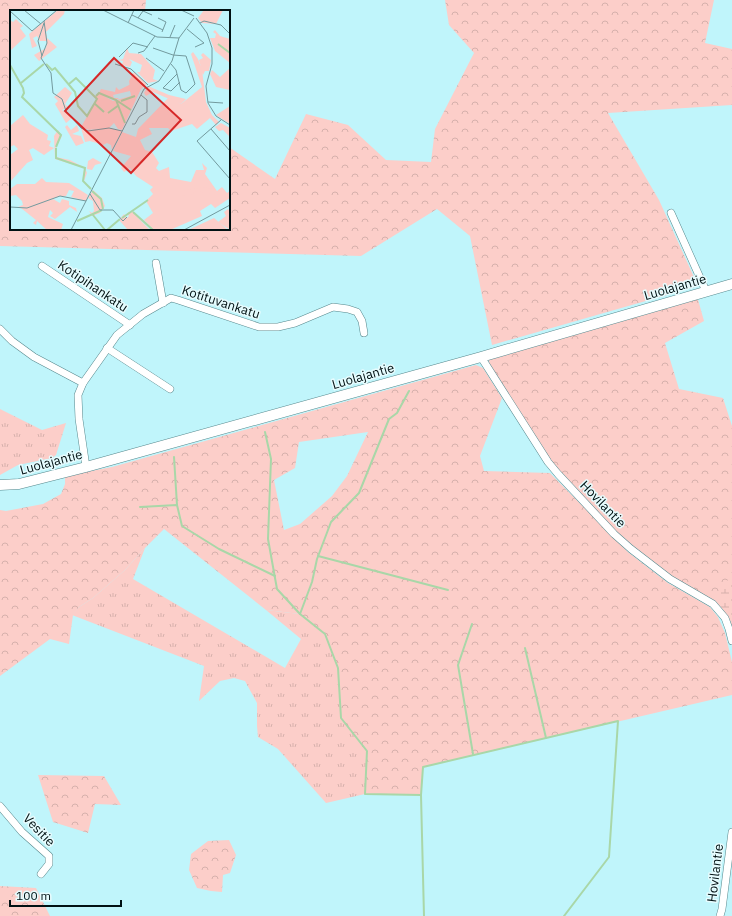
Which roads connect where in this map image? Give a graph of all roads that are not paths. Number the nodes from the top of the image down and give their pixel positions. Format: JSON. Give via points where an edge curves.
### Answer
{"nodes":[{"id":1,"x":671,"y":213,"type":"dead end"},
{"id":2,"x":156,"y":263,"type":"dead end"},
{"id":3,"x":42,"y":266,"type":"dead end"},
{"id":4,"x":732,"y":284,"type":"edge"},
{"id":5,"x":706,"y":291,"type":"junction"},
{"id":6,"x":163,"y":303,"type":"junction"},
{"id":7,"x":130,"y":325,"type":"junction"},
{"id":8,"x":0,"y":329,"type":"edge"},
{"id":9,"x":364,"y":333,"type":"dead end"},
{"id":10,"x":108,"y":348,"type":"junction"},
{"id":11,"x":481,"y":357,"type":"junction"},
{"id":12,"x":83,"y":383,"type":"junction"},
{"id":13,"x":170,"y":390,"type":"dead end"},
{"id":14,"x":86,"y":467,"type":"junction"},
{"id":15,"x":0,"y":485,"type":"edge"},
{"id":16,"x":732,"y":641,"type":"edge"},
{"id":17,"x":0,"y":806,"type":"edge"},
{"id":18,"x":732,"y":832,"type":"edge"},
{"id":19,"x":41,"y":874,"type":"dead end"},
{"id":20,"x":720,"y":916,"type":"edge"}],
"edges":[{"from":1,"to":5,"type":"street"},
{"from":2,"to":6,"type":"street"},
{"from":3,"to":7,"type":"street","name":"Kotipihankatu"},
{"from":4,"to":5,"type":"main road","name":"Luolajantie"},
{"from":5,"to":11,"type":"main road","name":"Luolajantie"},
{"from":6,"to":7,"type":"street"},
{"from":6,"to":9,"type":"street","name":"Kotituvankatu","via":[[171,298],[259,328],[295,323],[333,307],[348,309],[358,312]]},
{"from":7,"to":10,"type":"street","via":[[117,335]]},
{"from":8,"to":12,"type":"street","via":[[34,357]]},
{"from":10,"to":12,"type":"street"},
{"from":10,"to":13,"type":"street"},
{"from":11,"to":14,"type":"main road","name":"Luolajantie"},
{"from":11,"to":16,"type":"street","name":"Hovilantie","via":[[558,474],[631,549],[670,579],[713,604],[725,618]]},
{"from":12,"to":14,"type":"street","via":[[78,395]]},
{"from":14,"to":15,"type":"main road","name":"Luolajantie","via":[[19,484]]},
{"from":17,"to":19,"type":"street","name":"Vesitie","via":[[22,832],[49,856],[49,864]]},
{"from":18,"to":20,"type":"street","name":"Hovilantie"}]}
